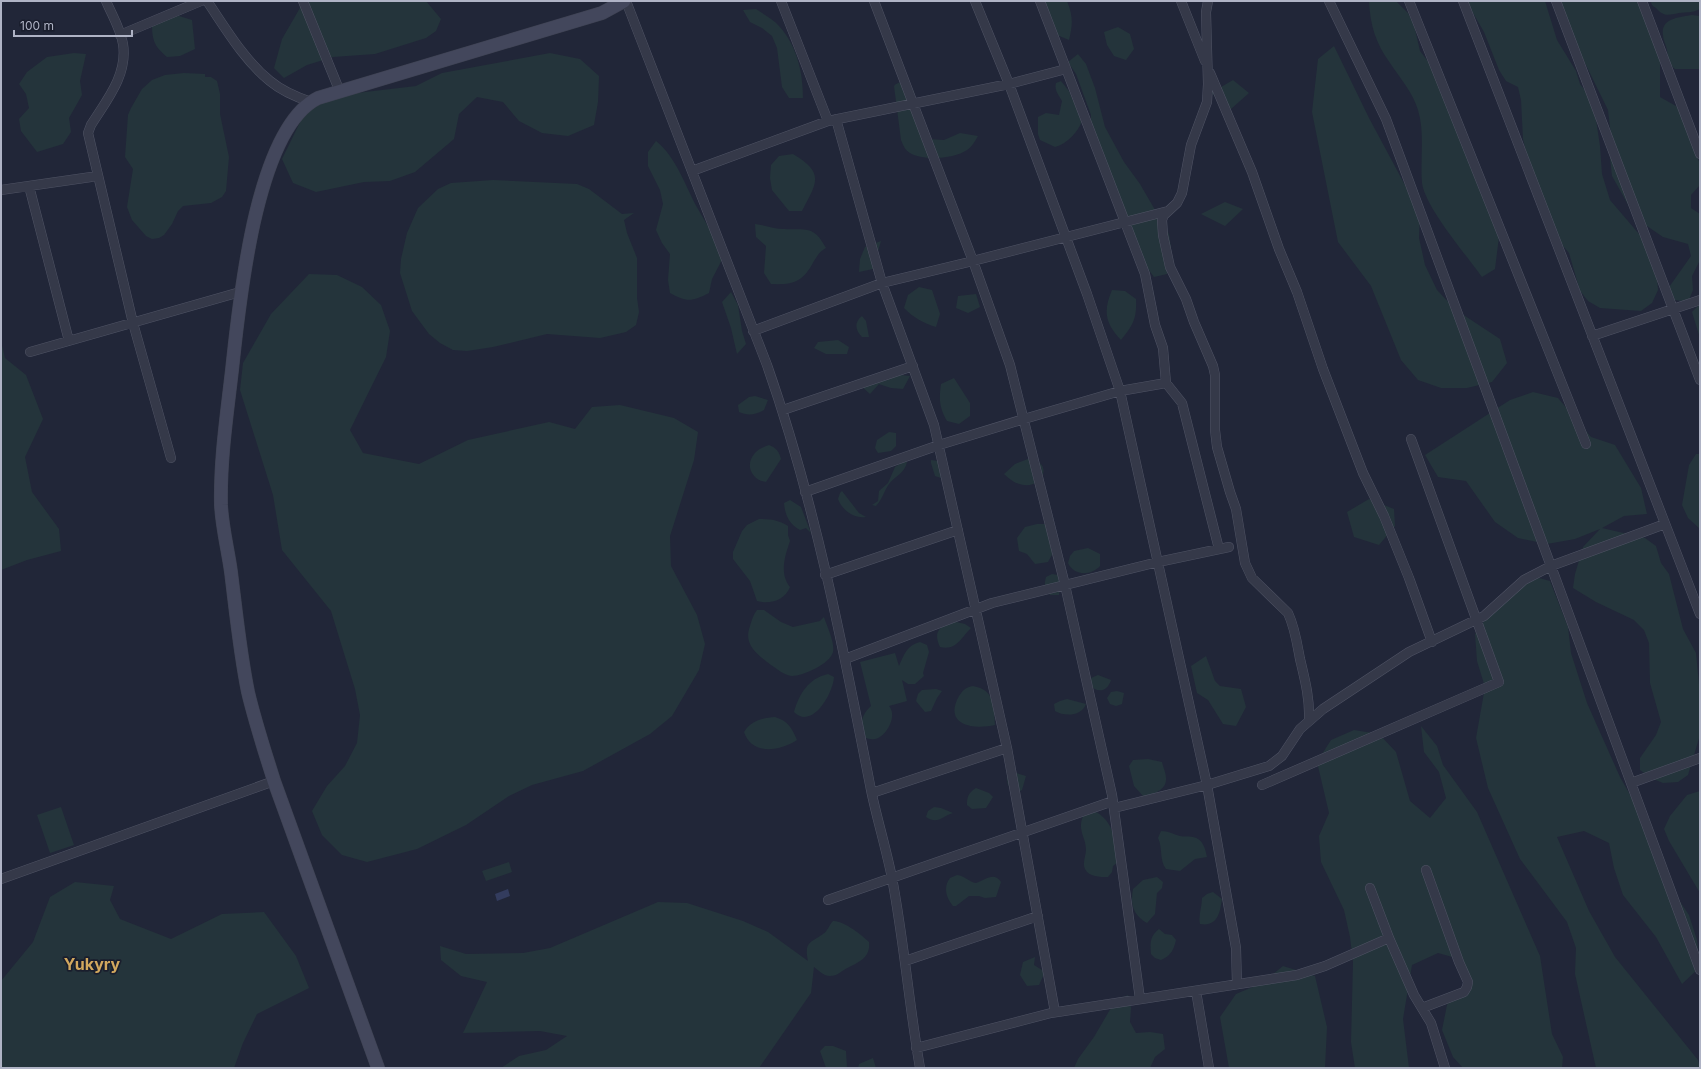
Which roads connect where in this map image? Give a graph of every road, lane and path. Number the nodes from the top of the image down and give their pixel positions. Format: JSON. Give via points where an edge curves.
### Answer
{"nodes":[{"id":1,"x":106,"y":1,"type":"edge"},
{"id":2,"x":201,"y":1,"type":"edge"},
{"id":3,"x":207,"y":1,"type":"edge"},
{"id":4,"x":303,"y":1,"type":"edge"},
{"id":5,"x":625,"y":1,"type":"edge"},
{"id":6,"x":780,"y":1,"type":"edge"},
{"id":7,"x":874,"y":1,"type":"edge"},
{"id":8,"x":975,"y":1,"type":"edge"},
{"id":9,"x":1040,"y":1,"type":"edge"},
{"id":10,"x":1181,"y":1,"type":"edge"},
{"id":11,"x":1208,"y":1,"type":"edge"},
{"id":12,"x":1329,"y":1,"type":"edge"},
{"id":13,"x":1409,"y":1,"type":"edge"},
{"id":14,"x":1462,"y":1,"type":"edge"},
{"id":15,"x":1556,"y":1,"type":"edge"},
{"id":16,"x":1642,"y":1,"type":"edge"},
{"id":17,"x":120,"y":35,"type":"junction"},
{"id":18,"x":1208,"y":67,"type":"junction"},
{"id":19,"x":1066,"y":69,"type":"junction"},
{"id":20,"x":1009,"y":84,"type":"junction"},
{"id":21,"x":340,"y":92,"type":"junction"},
{"id":22,"x":311,"y":102,"type":"junction"},
{"id":23,"x":913,"y":103,"type":"junction"},
{"id":24,"x":832,"y":120,"type":"junction"},
{"id":25,"x":1700,"y":154,"type":"edge"},
{"id":26,"x":692,"y":171,"type":"junction"},
{"id":27,"x":98,"y":176,"type":"junction"},
{"id":28,"x":29,"y":186,"type":"junction"},
{"id":29,"x":1,"y":190,"type":"edge"},
{"id":30,"x":1168,"y":211,"type":"junction"},
{"id":31,"x":1125,"y":222,"type":"junction"},
{"id":32,"x":1065,"y":237,"type":"junction"},
{"id":33,"x":973,"y":261,"type":"junction"},
{"id":34,"x":882,"y":283,"type":"junction"},
{"id":35,"x":240,"y":292,"type":"junction"},
{"id":36,"x":1700,"y":300,"type":"edge"},
{"id":37,"x":1673,"y":309,"type":"junction"},
{"id":38,"x":133,"y":323,"type":"junction"},
{"id":39,"x":753,"y":331,"type":"junction"},
{"id":40,"x":1592,"y":336,"type":"junction"},
{"id":41,"x":69,"y":341,"type":"junction"},
{"id":42,"x":30,"y":352,"type":"dead end"},
{"id":43,"x":913,"y":366,"type":"junction"},
{"id":44,"x":1700,"y":380,"type":"edge"},
{"id":45,"x":1166,"y":383,"type":"junction"},
{"id":46,"x":1120,"y":391,"type":"junction"},
{"id":47,"x":782,"y":410,"type":"junction"},
{"id":48,"x":1024,"y":419,"type":"junction"},
{"id":49,"x":1411,"y":439,"type":"dead end"},
{"id":50,"x":1586,"y":444,"type":"dead end"},
{"id":51,"x":939,"y":445,"type":"junction"},
{"id":52,"x":172,"y":458,"type":"dead end"},
{"id":53,"x":806,"y":492,"type":"junction"},
{"id":54,"x":1665,"y":524,"type":"junction"},
{"id":55,"x":958,"y":530,"type":"junction"},
{"id":56,"x":1229,"y":547,"type":"dead end"},
{"id":57,"x":1219,"y":549,"type":"junction"},
{"id":58,"x":1158,"y":562,"type":"junction"},
{"id":59,"x":1551,"y":566,"type":"junction"},
{"id":60,"x":825,"y":576,"type":"junction"},
{"id":61,"x":1065,"y":585,"type":"junction"},
{"id":62,"x":976,"y":609,"type":"junction"},
{"id":63,"x":1700,"y":614,"type":"edge"},
{"id":64,"x":1475,"y":620,"type":"junction"},
{"id":65,"x":1432,"y":642,"type":"junction"},
{"id":66,"x":846,"y":659,"type":"junction"},
{"id":67,"x":1309,"y":721,"type":"junction"},
{"id":68,"x":1007,"y":748,"type":"junction"},
{"id":69,"x":1700,"y":758,"type":"edge"},
{"id":70,"x":274,"y":781,"type":"junction"},
{"id":71,"x":1631,"y":783,"type":"junction"},
{"id":72,"x":1207,"y":785,"type":"junction"},
{"id":73,"x":1262,"y":785,"type":"dead end"},
{"id":74,"x":872,"y":793,"type":"junction"},
{"id":75,"x":1114,"y":804,"type":"junction"},
{"id":76,"x":1022,"y":832,"type":"junction"},
{"id":77,"x":1426,"y":870,"type":"dead end"},
{"id":78,"x":892,"y":878,"type":"junction"},
{"id":79,"x":1,"y":880,"type":"edge"},
{"id":80,"x":1370,"y":888,"type":"dead end"},
{"id":81,"x":828,"y":900,"type":"dead end"},
{"id":82,"x":1038,"y":916,"type":"junction"},
{"id":83,"x":1388,"y":938,"type":"junction"},
{"id":84,"x":905,"y":961,"type":"junction"},
{"id":85,"x":1700,"y":970,"type":"edge"},
{"id":86,"x":1237,"y":984,"type":"junction"},
{"id":87,"x":1196,"y":991,"type":"junction"},
{"id":88,"x":1140,"y":999,"type":"junction"},
{"id":89,"x":1422,"y":1008,"type":"junction"},
{"id":90,"x":1055,"y":1012,"type":"junction"},
{"id":91,"x":916,"y":1048,"type":"junction"},
{"id":92,"x":378,"y":1068,"type":"edge"},
{"id":93,"x":920,"y":1068,"type":"edge"},
{"id":94,"x":1209,"y":1068,"type":"edge"},
{"id":95,"x":1445,"y":1068,"type":"edge"}],
"edges":[{"from":1,"to":17,"type":"street"},
{"from":2,"to":17,"type":"street"},
{"from":3,"to":22,"type":"street","via":[[250,61],[270,81],[292,96]]},
{"from":4,"to":21,"type":"street"},
{"from":5,"to":21,"type":"street","via":[[602,13]]},
{"from":5,"to":26,"type":"street"},
{"from":6,"to":24,"type":"street"},
{"from":7,"to":23,"type":"street"},
{"from":8,"to":20,"type":"street"},
{"from":9,"to":19,"type":"street"},
{"from":10,"to":18,"type":"street"},
{"from":11,"to":18,"type":"street"},
{"from":12,"to":59,"type":"street","via":[[1386,119]]},
{"from":13,"to":50,"type":"street"},
{"from":14,"to":40,"type":"street"},
{"from":15,"to":37,"type":"street"},
{"from":16,"to":25,"type":"street"},
{"from":17,"to":27,"type":"street","via":[[124,57],[121,76],[88,133]]},
{"from":18,"to":30,"type":"street","via":[[1207,102],[1191,145],[1182,193],[1177,203]]},
{"from":18,"to":65,"type":"street","via":[[1252,172],[1323,369],[1406,571]]},
{"from":19,"to":20,"type":"street"},
{"from":19,"to":31,"type":"street"},
{"from":20,"to":23,"type":"street"},
{"from":20,"to":32,"type":"street"},
{"from":21,"to":22,"type":"street"},
{"from":22,"to":35,"type":"street","via":[[292,123],[270,169],[254,222]]},
{"from":23,"to":24,"type":"street"},
{"from":23,"to":33,"type":"street"},
{"from":24,"to":26,"type":"street"},
{"from":24,"to":34,"type":"street"},
{"from":26,"to":39,"type":"street"},
{"from":27,"to":28,"type":"street"},
{"from":27,"to":38,"type":"street"},
{"from":28,"to":29,"type":"street"},
{"from":28,"to":41,"type":"street"},
{"from":30,"to":31,"type":"street"},
{"from":30,"to":67,"type":"street","via":[[1162,220],[1170,267],[1186,299],[1214,371],[1217,447],[1236,510],[1245,563],[1252,578],[1291,620],[1309,696]]},
{"from":31,"to":32,"type":"street"},
{"from":31,"to":45,"type":"street","via":[[1145,274],[1152,301]]},
{"from":32,"to":33,"type":"street"},
{"from":32,"to":46,"type":"street"},
{"from":33,"to":34,"type":"street"},
{"from":33,"to":48,"type":"street","via":[[1010,365]]},
{"from":34,"to":39,"type":"street"},
{"from":34,"to":43,"type":"street"},
{"from":35,"to":38,"type":"street"},
{"from":35,"to":70,"type":"street","via":[[224,442],[221,506],[248,691]]},
{"from":36,"to":37,"type":"street"},
{"from":37,"to":40,"type":"street"},
{"from":37,"to":44,"type":"street"},
{"from":38,"to":41,"type":"street"},
{"from":38,"to":52,"type":"street"},
{"from":39,"to":47,"type":"street"},
{"from":40,"to":54,"type":"street"},
{"from":41,"to":42,"type":"street"},
{"from":43,"to":47,"type":"street"},
{"from":43,"to":51,"type":"street"},
{"from":45,"to":46,"type":"street"},
{"from":45,"to":57,"type":"street","via":[[1182,403]]},
{"from":46,"to":48,"type":"street"},
{"from":46,"to":58,"type":"street"},
{"from":47,"to":53,"type":"street"},
{"from":48,"to":51,"type":"street"},
{"from":48,"to":61,"type":"street"},
{"from":49,"to":64,"type":"street"},
{"from":51,"to":53,"type":"street"},
{"from":51,"to":55,"type":"street"},
{"from":53,"to":60,"type":"street"},
{"from":54,"to":59,"type":"street"},
{"from":54,"to":63,"type":"street"},
{"from":55,"to":60,"type":"street"},
{"from":55,"to":62,"type":"street"},
{"from":56,"to":57,"type":"street"},
{"from":57,"to":58,"type":"street"},
{"from":58,"to":61,"type":"street"},
{"from":58,"to":72,"type":"street"},
{"from":59,"to":64,"type":"street","via":[[1524,580],[1484,616]]},
{"from":59,"to":71,"type":"street"},
{"from":60,"to":66,"type":"street"},
{"from":61,"to":62,"type":"street"},
{"from":61,"to":75,"type":"street"},
{"from":62,"to":66,"type":"street"},
{"from":62,"to":68,"type":"street"},
{"from":64,"to":65,"type":"street"},
{"from":64,"to":73,"type":"street","via":[[1499,682]]},
{"from":65,"to":67,"type":"street","via":[[1409,652]]},
{"from":66,"to":74,"type":"street"},
{"from":67,"to":72,"type":"street","via":[[1300,729],[1282,756],[1269,766]]},
{"from":68,"to":74,"type":"street"},
{"from":68,"to":76,"type":"street"},
{"from":69,"to":71,"type":"street"},
{"from":70,"to":79,"type":"street"},
{"from":70,"to":92,"type":"street"},
{"from":71,"to":85,"type":"street"},
{"from":72,"to":75,"type":"street"},
{"from":72,"to":86,"type":"street","via":[[1236,948]]},
{"from":74,"to":78,"type":"street"},
{"from":75,"to":76,"type":"street"},
{"from":75,"to":88,"type":"street"},
{"from":76,"to":78,"type":"street"},
{"from":76,"to":82,"type":"street"},
{"from":77,"to":89,"type":"street","via":[[1468,982],[1464,992]]},
{"from":78,"to":81,"type":"street"},
{"from":78,"to":84,"type":"street"},
{"from":80,"to":83,"type":"street"},
{"from":82,"to":84,"type":"street"},
{"from":82,"to":90,"type":"street"},
{"from":83,"to":86,"type":"street","via":[[1304,973]]},
{"from":83,"to":89,"type":"street"},
{"from":84,"to":91,"type":"street"},
{"from":86,"to":87,"type":"street"},
{"from":87,"to":88,"type":"street"},
{"from":87,"to":94,"type":"street"},
{"from":88,"to":90,"type":"street"},
{"from":89,"to":95,"type":"street","via":[[1431,1023]]},
{"from":90,"to":91,"type":"street"},
{"from":91,"to":93,"type":"street"}]}
